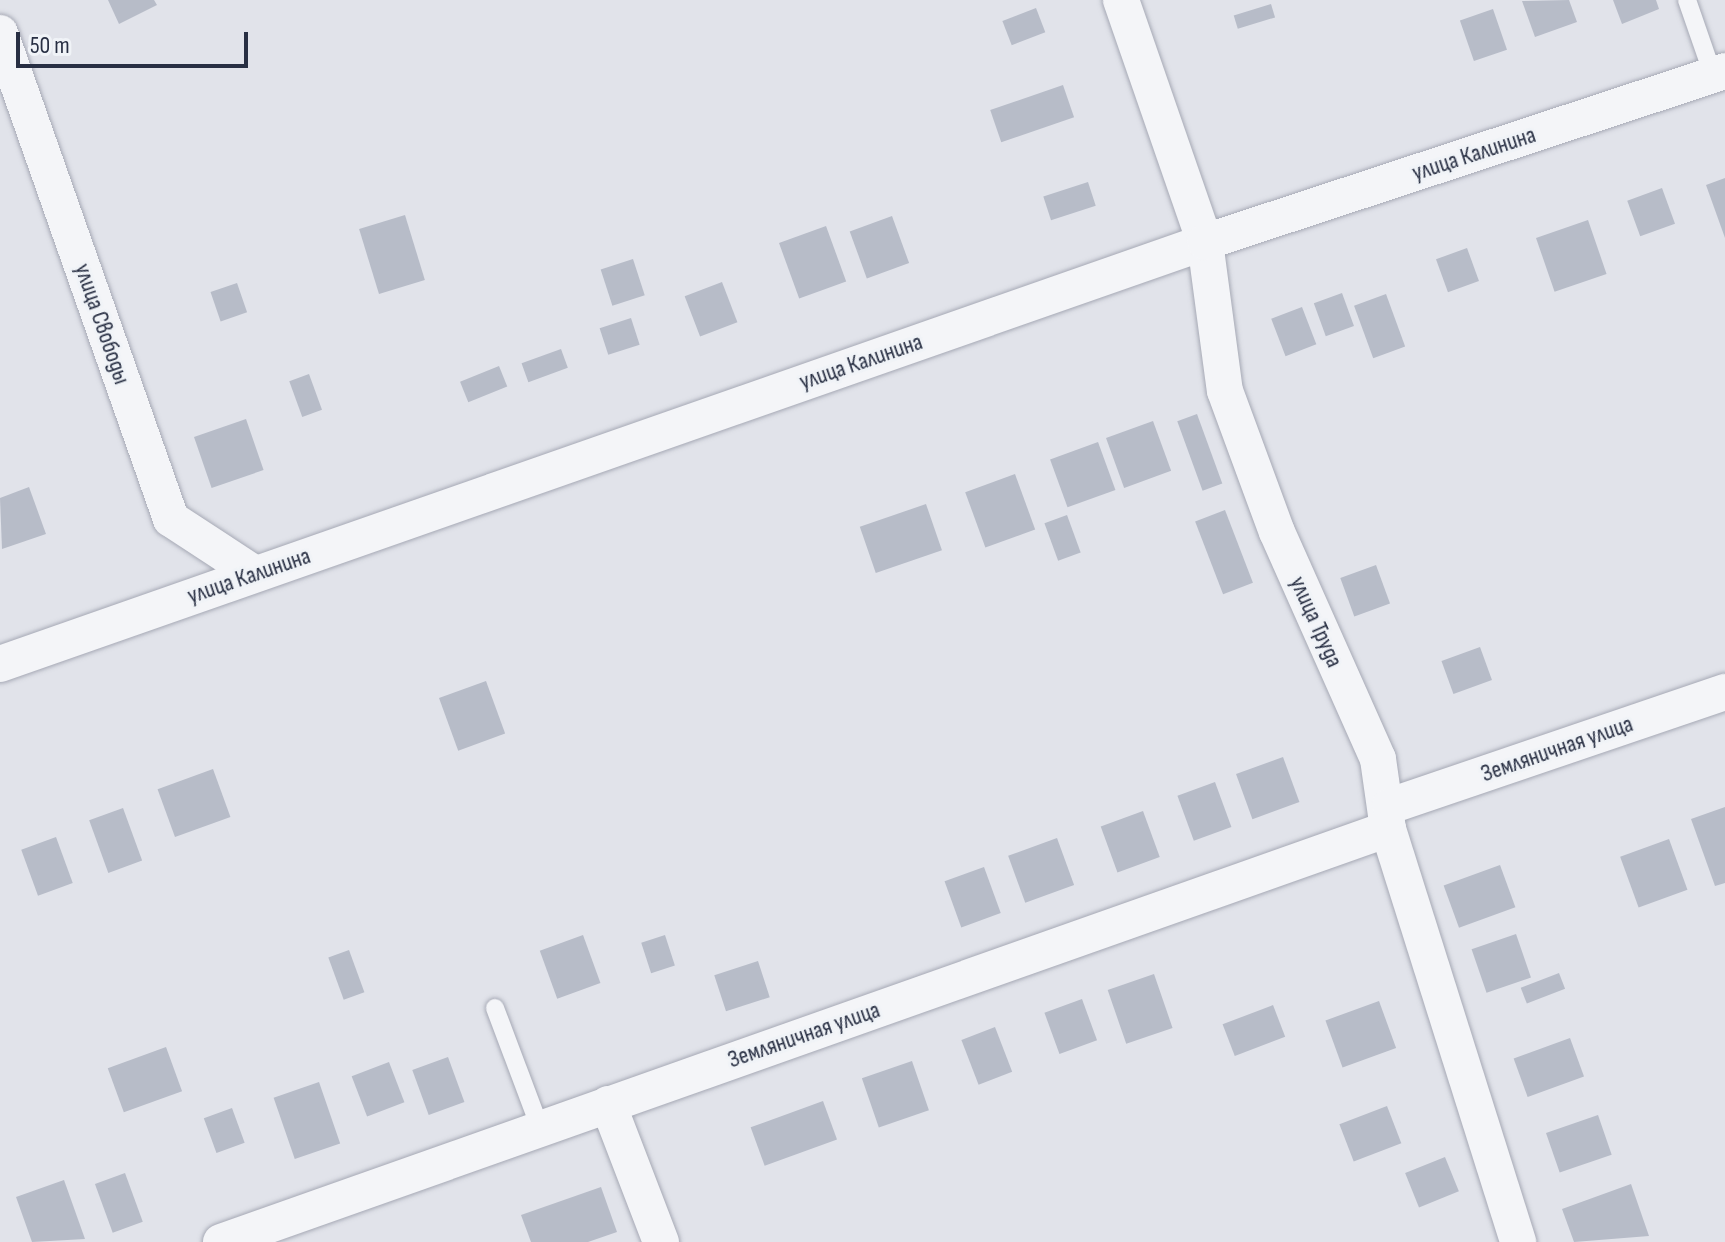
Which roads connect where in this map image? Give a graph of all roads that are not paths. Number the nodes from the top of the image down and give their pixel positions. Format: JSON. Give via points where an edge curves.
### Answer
{"nodes":[{"id":1,"x":1121,"y":0,"type":"edge"},
{"id":2,"x":1687,"y":0,"type":"edge"},
{"id":3,"x":0,"y":33,"type":"edge"},
{"id":4,"x":1719,"y":73,"type":"edge"},
{"id":5,"x":1205,"y":242,"type":"junction"},
{"id":6,"x":255,"y":574,"type":"junction"},
{"id":7,"x":0,"y":664,"type":"edge"},
{"id":8,"x":1725,"y":692,"type":"edge"},
{"id":9,"x":1389,"y":818,"type":"junction"},
{"id":10,"x":495,"y":1008,"type":"dead end"},
{"id":11,"x":608,"y":1104,"type":"junction"},
{"id":12,"x":540,"y":1128,"type":"junction"},
{"id":13,"x":221,"y":1242,"type":"edge"},
{"id":14,"x":661,"y":1242,"type":"edge"},
{"id":15,"x":1518,"y":1242,"type":"edge"}],
"edges":[{"from":1,"to":5,"type":"street","name":"улица Труда"},
{"from":2,"to":4,"type":"lane"},
{"from":3,"to":6,"type":"street","name":"улица Свободы","via":[[171,519]]},
{"from":4,"to":5,"type":"street","name":"улица Калинина"},
{"from":5,"to":6,"type":"street","name":"улица Калинина"},
{"from":5,"to":9,"type":"street","name":"улица Труда","via":[[1225,391],[1277,532],[1378,759]]},
{"from":6,"to":7,"type":"street","name":"улица Калинина"},
{"from":8,"to":9,"type":"street","name":"Земляничная улица"},
{"from":9,"to":11,"type":"street","name":"Земляничная улица"},
{"from":9,"to":15,"type":"street","name":"улица Труда"},
{"from":10,"to":12,"type":"lane"},
{"from":11,"to":12,"type":"street","name":"Земляничная улица"},
{"from":11,"to":14,"type":"street"},
{"from":12,"to":13,"type":"street","name":"Земляничная улица"}]}
